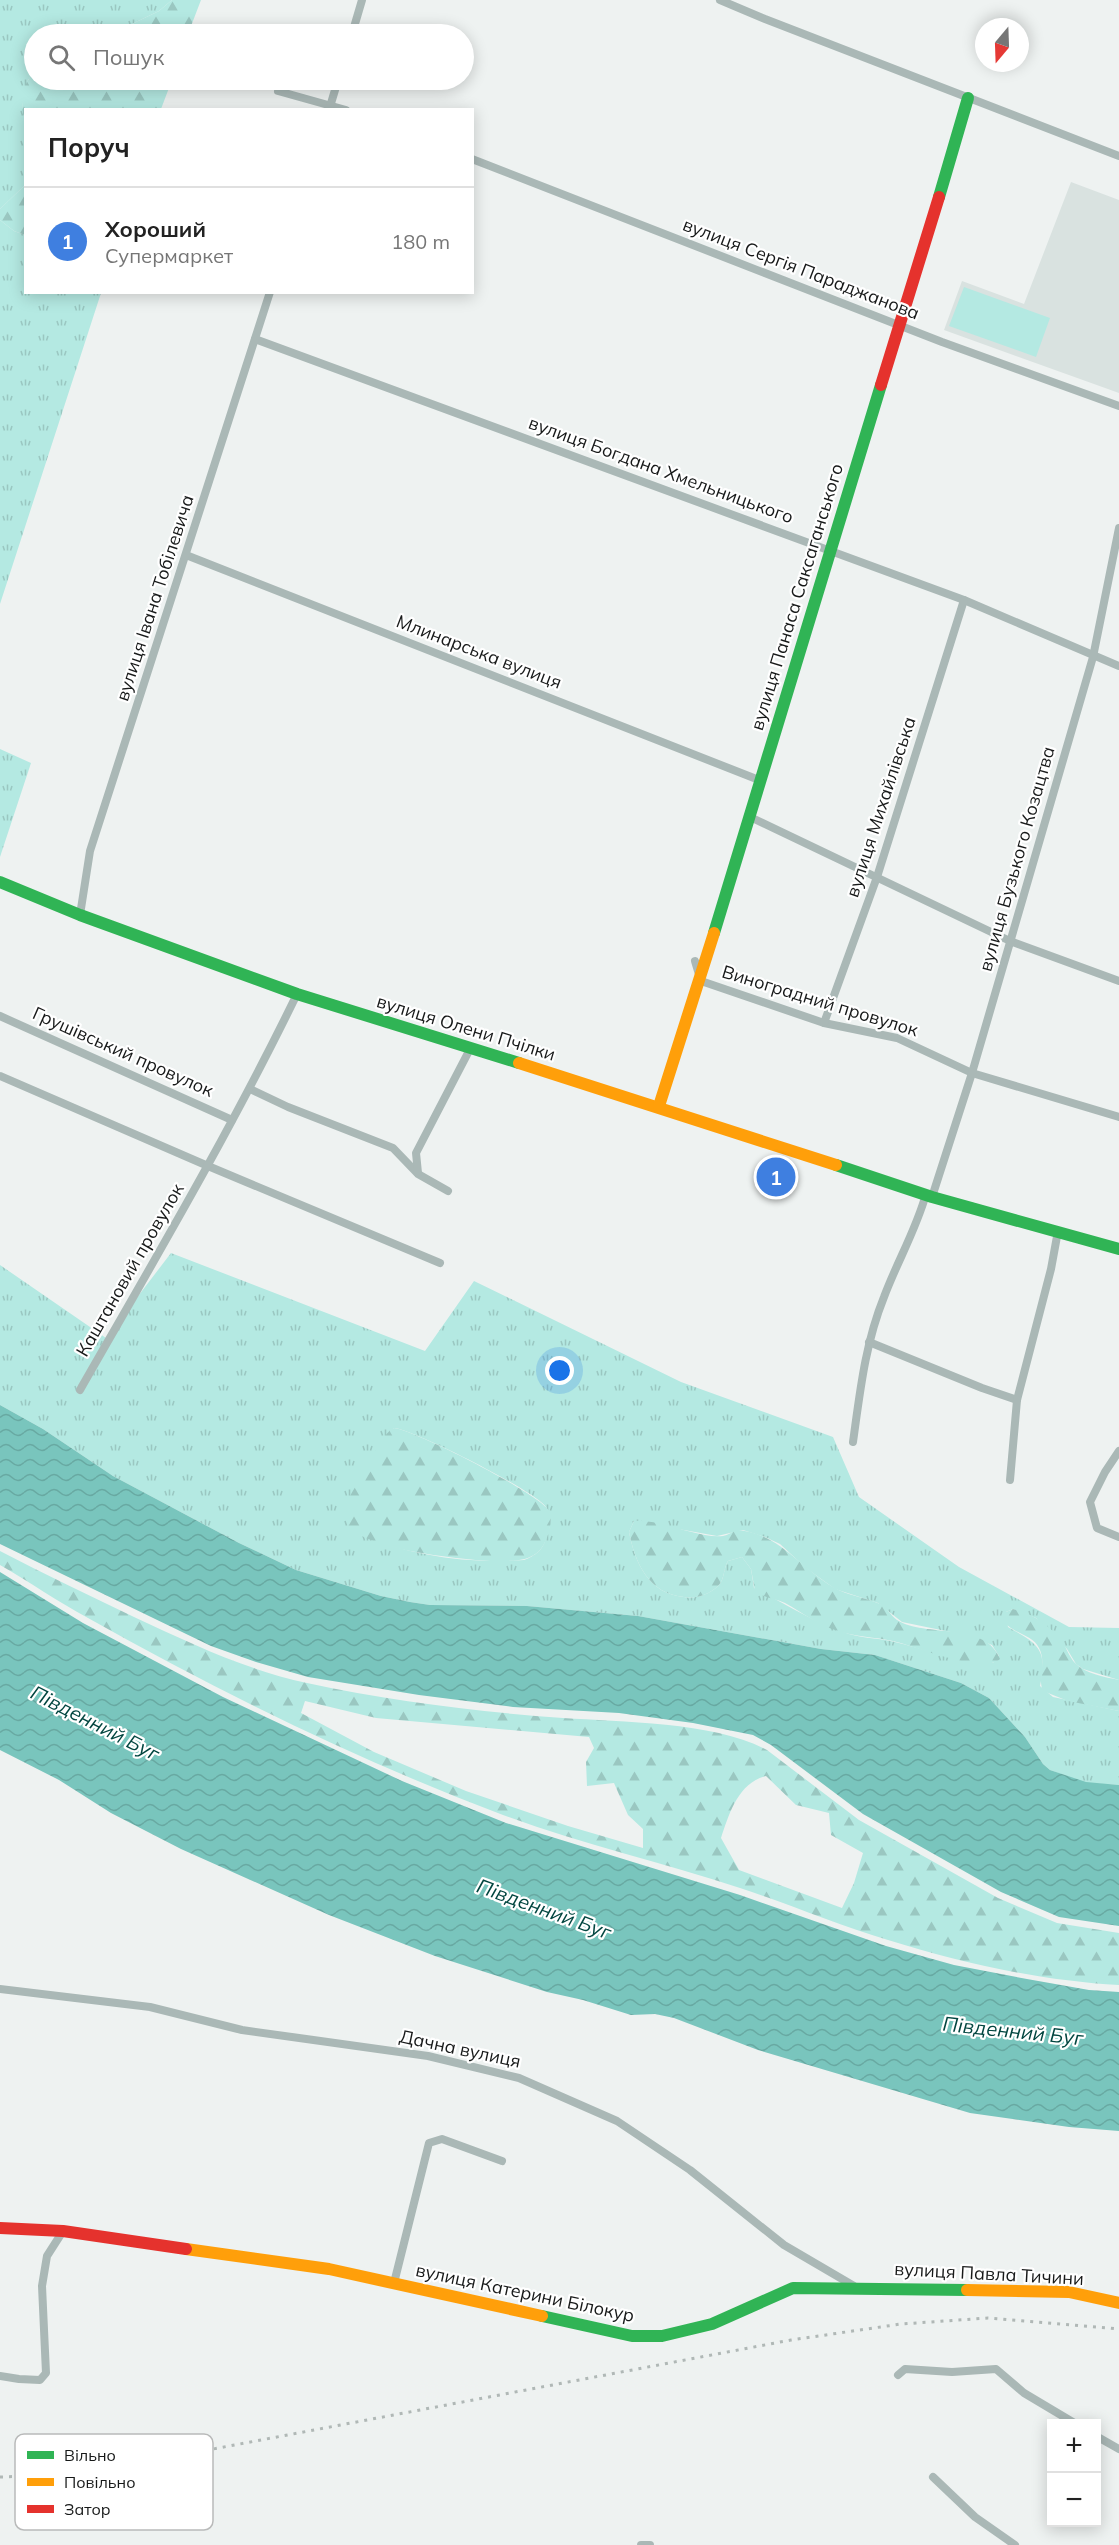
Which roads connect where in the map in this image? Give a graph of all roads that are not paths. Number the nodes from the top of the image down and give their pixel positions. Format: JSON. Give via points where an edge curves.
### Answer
{"nodes":[{"id":1,"x":362,"y":0,"type":"edge"},
{"id":2,"x":720,"y":0,"type":"edge"},
{"id":3,"x":355,"y":24,"type":"edge"},
{"id":4,"x":335,"y":90,"type":"edge"},
{"id":5,"x":278,"y":91,"type":"dead end"},
{"id":6,"x":968,"y":98,"type":"junction"},
{"id":7,"x":330,"y":106,"type":"edge"},
{"id":8,"x":1119,"y":156,"type":"edge"},
{"id":9,"x":474,"y":160,"type":"edge"},
{"id":10,"x":269,"y":294,"type":"edge"},
{"id":11,"x":901,"y":326,"type":"junction"},
{"id":12,"x":255,"y":339,"type":"junction"},
{"id":13,"x":1119,"y":406,"type":"edge"},
{"id":14,"x":1119,"y":528,"type":"edge"},
{"id":15,"x":831,"y":549,"type":"junction"},
{"id":16,"x":186,"y":555,"type":"junction"},
{"id":17,"x":964,"y":600,"type":"junction"},
{"id":18,"x":1093,"y":657,"type":"junction"},
{"id":19,"x":1119,"y":666,"type":"edge"},
{"id":20,"x":759,"y":780,"type":"junction"},
{"id":21,"x":748,"y":816,"type":"junction"},
{"id":22,"x":877,"y":877,"type":"junction"},
{"id":23,"x":0,"y":882,"type":"edge"},
{"id":24,"x":80,"y":915,"type":"junction"},
{"id":25,"x":1010,"y":941,"type":"junction"},
{"id":26,"x":696,"y":961,"type":"dead end"},
{"id":27,"x":701,"y":981,"type":"junction"},
{"id":28,"x":1119,"y":981,"type":"edge"},
{"id":29,"x":297,"y":994,"type":"junction"},
{"id":30,"x":0,"y":1016,"type":"edge"},
{"id":31,"x":824,"y":1023,"type":"junction"},
{"id":32,"x":470,"y":1049,"type":"junction"},
{"id":33,"x":972,"y":1073,"type":"junction"},
{"id":34,"x":0,"y":1076,"type":"edge"},
{"id":35,"x":250,"y":1089,"type":"junction"},
{"id":36,"x":659,"y":1106,"type":"junction"},
{"id":37,"x":1119,"y":1117,"type":"edge"},
{"id":38,"x":232,"y":1120,"type":"junction"},
{"id":39,"x":208,"y":1166,"type":"junction"},
{"id":40,"x":418,"y":1174,"type":"junction"},
{"id":41,"x":448,"y":1191,"type":"dead end"},
{"id":42,"x":929,"y":1196,"type":"junction"},
{"id":43,"x":1058,"y":1231,"type":"junction"},
{"id":44,"x":1119,"y":1249,"type":"edge"},
{"id":45,"x":440,"y":1263,"type":"dead end"},
{"id":46,"x":869,"y":1342,"type":"junction"},
{"id":47,"x":80,"y":1390,"type":"dead end"},
{"id":48,"x":1017,"y":1400,"type":"junction"},
{"id":49,"x":853,"y":1442,"type":"dead end"},
{"id":50,"x":1119,"y":1451,"type":"edge"},
{"id":51,"x":1010,"y":1480,"type":"dead end"},
{"id":52,"x":1119,"y":1537,"type":"edge"},
{"id":53,"x":0,"y":1989,"type":"edge"},
{"id":54,"x":502,"y":2161,"type":"dead end"},
{"id":55,"x":0,"y":2228,"type":"edge"},
{"id":56,"x":63,"y":2231,"type":"junction"},
{"id":57,"x":394,"y":2283,"type":"junction"},
{"id":58,"x":856,"y":2287,"type":"junction"},
{"id":59,"x":1119,"y":2303,"type":"edge"},
{"id":60,"x":898,"y":2375,"type":"dead end"},
{"id":61,"x":0,"y":2376,"type":"edge"},
{"id":62,"x":1068,"y":2419,"type":"edge"},
{"id":63,"x":1101,"y":2439,"type":"edge"},
{"id":64,"x":1119,"y":2449,"type":"edge"},
{"id":65,"x":933,"y":2477,"type":"dead end"},
{"id":66,"x":642,"y":2545,"type":"edge"},
{"id":67,"x":650,"y":2545,"type":"edge"},
{"id":68,"x":1015,"y":2545,"type":"edge"}],
"edges":[{"from":1,"to":3,"type":"street"},
{"from":2,"to":6,"type":"street"},
{"from":4,"to":7,"type":"street"},
{"from":5,"to":7,"type":"street"},
{"from":6,"to":8,"type":"street"},
{"from":6,"to":11,"type":"street","name":"вулиця Панаса Саксаганського"},
{"from":9,"to":11,"type":"street","name":"вулиця Сергія Параджанова"},
{"from":10,"to":12,"type":"street","name":"вулиця Івана Тобілевича"},
{"from":11,"to":13,"type":"street","name":"вулиця Сергія Параджанова"},
{"from":11,"to":15,"type":"street","name":"вулиця Панаса Саксаганського"},
{"from":12,"to":15,"type":"street","name":"вулиця Богдана Хмельницького"},
{"from":12,"to":16,"type":"street","name":"вулиця Івана Тобілевича"},
{"from":14,"to":18,"type":"street","name":"вулиця Бузького Козацтва"},
{"from":15,"to":17,"type":"street","name":"вулиця Богдана Хмельницького"},
{"from":15,"to":20,"type":"street","name":"вулиця Панаса Саксаганського"},
{"from":16,"to":20,"type":"street","name":"Млинарська вулиця"},
{"from":16,"to":24,"type":"street","name":"вулиця Івана Тобілевича","via":[[90,851]]},
{"from":17,"to":18,"type":"street","name":"вулиця Богдана Хмельницького"},
{"from":17,"to":22,"type":"street","name":"вулиця Михайлівська"},
{"from":18,"to":19,"type":"street","name":"вулиця Богдана Хмельницького"},
{"from":18,"to":25,"type":"street","name":"вулиця Бузького Козацтва"},
{"from":20,"to":21,"type":"street","name":"вулиця Панаса Саксаганського"},
{"from":21,"to":22,"type":"street"},
{"from":21,"to":27,"type":"street","name":"вулиця Панаса Саксаганського"},
{"from":22,"to":25,"type":"street"},
{"from":22,"to":31,"type":"street","name":"вулиця Михайлівська"},
{"from":23,"to":24,"type":"street","name":"вулиця Олени Пчілки"},
{"from":24,"to":29,"type":"street","name":"вулиця Олени Пчілки"},
{"from":25,"to":28,"type":"street"},
{"from":25,"to":33,"type":"street","name":"вулиця Бузького Козацтва"},
{"from":26,"to":27,"type":"street","name":"Виноградний провулок"},
{"from":27,"to":31,"type":"street","name":"Виноградний провулок"},
{"from":27,"to":36,"type":"street","name":"вулиця Панаса Саксаганського"},
{"from":29,"to":32,"type":"street","name":"вулиця Олени Пчілки"},
{"from":29,"to":35,"type":"street","name":"Каштановий провулок"},
{"from":30,"to":38,"type":"street","name":"Грушівський провулок"},
{"from":31,"to":33,"type":"street","name":"Виноградний провулок","via":[[897,1038]]},
{"from":32,"to":36,"type":"street","name":"вулиця Олени Пчілки"},
{"from":32,"to":40,"type":"street","via":[[416,1153]]},
{"from":33,"to":37,"type":"street","name":"Виноградний провулок"},
{"from":33,"to":42,"type":"street","name":"вулиця Бузького Козацтва"},
{"from":34,"to":39,"type":"street"},
{"from":35,"to":38,"type":"street","name":"Каштановий провулок"},
{"from":35,"to":40,"type":"street","via":[[393,1148]]},
{"from":36,"to":42,"type":"street","name":"вулиця Олени Пчілки"},
{"from":38,"to":39,"type":"street","name":"Каштановий провулок"},
{"from":39,"to":45,"type":"street"},
{"from":39,"to":47,"type":"street","name":"Каштановий провулок"},
{"from":40,"to":41,"type":"street"},
{"from":42,"to":43,"type":"street","name":"вулиця Олени Пчілки"},
{"from":42,"to":46,"type":"street","via":[[884,1296]]},
{"from":43,"to":44,"type":"street","name":"вулиця Олени Пчілки"},
{"from":43,"to":48,"type":"street"},
{"from":46,"to":48,"type":"street"},
{"from":46,"to":49,"type":"street"},
{"from":48,"to":51,"type":"street"},
{"from":50,"to":52,"type":"street","via":[[1090,1502],[1097,1528]]},
{"from":53,"to":58,"type":"street","name":"Дачна вулиця","via":[[150,2007],[242,2030],[428,2056],[519,2078],[617,2121],[698,2176],[784,2246]]},
{"from":54,"to":57,"type":"street","name":"вулиця Катерини Білокур","via":[[442,2139],[429,2143]]},
{"from":55,"to":56,"type":"street","name":"вулиця Катерини Білокур"},
{"from":56,"to":57,"type":"street","name":"вулиця Катерини Білокур","via":[[329,2269]]},
{"from":56,"to":61,"type":"street","via":[[47,2256],[42,2286],[46,2373],[40,2380]]},
{"from":57,"to":58,"type":"street","name":"вулиця Катерини Білокур","via":[[632,2336],[662,2336],[712,2324],[793,2288]]},
{"from":58,"to":59,"type":"street","name":"вулиця Павла Тичини","via":[[1069,2292]]},
{"from":60,"to":62,"type":"street","via":[[905,2369],[996,2369],[1024,2393]]},
{"from":63,"to":64,"type":"street"},
{"from":65,"to":68,"type":"street","via":[[975,2517]]},
{"from":66,"to":67,"type":"street"}]}
